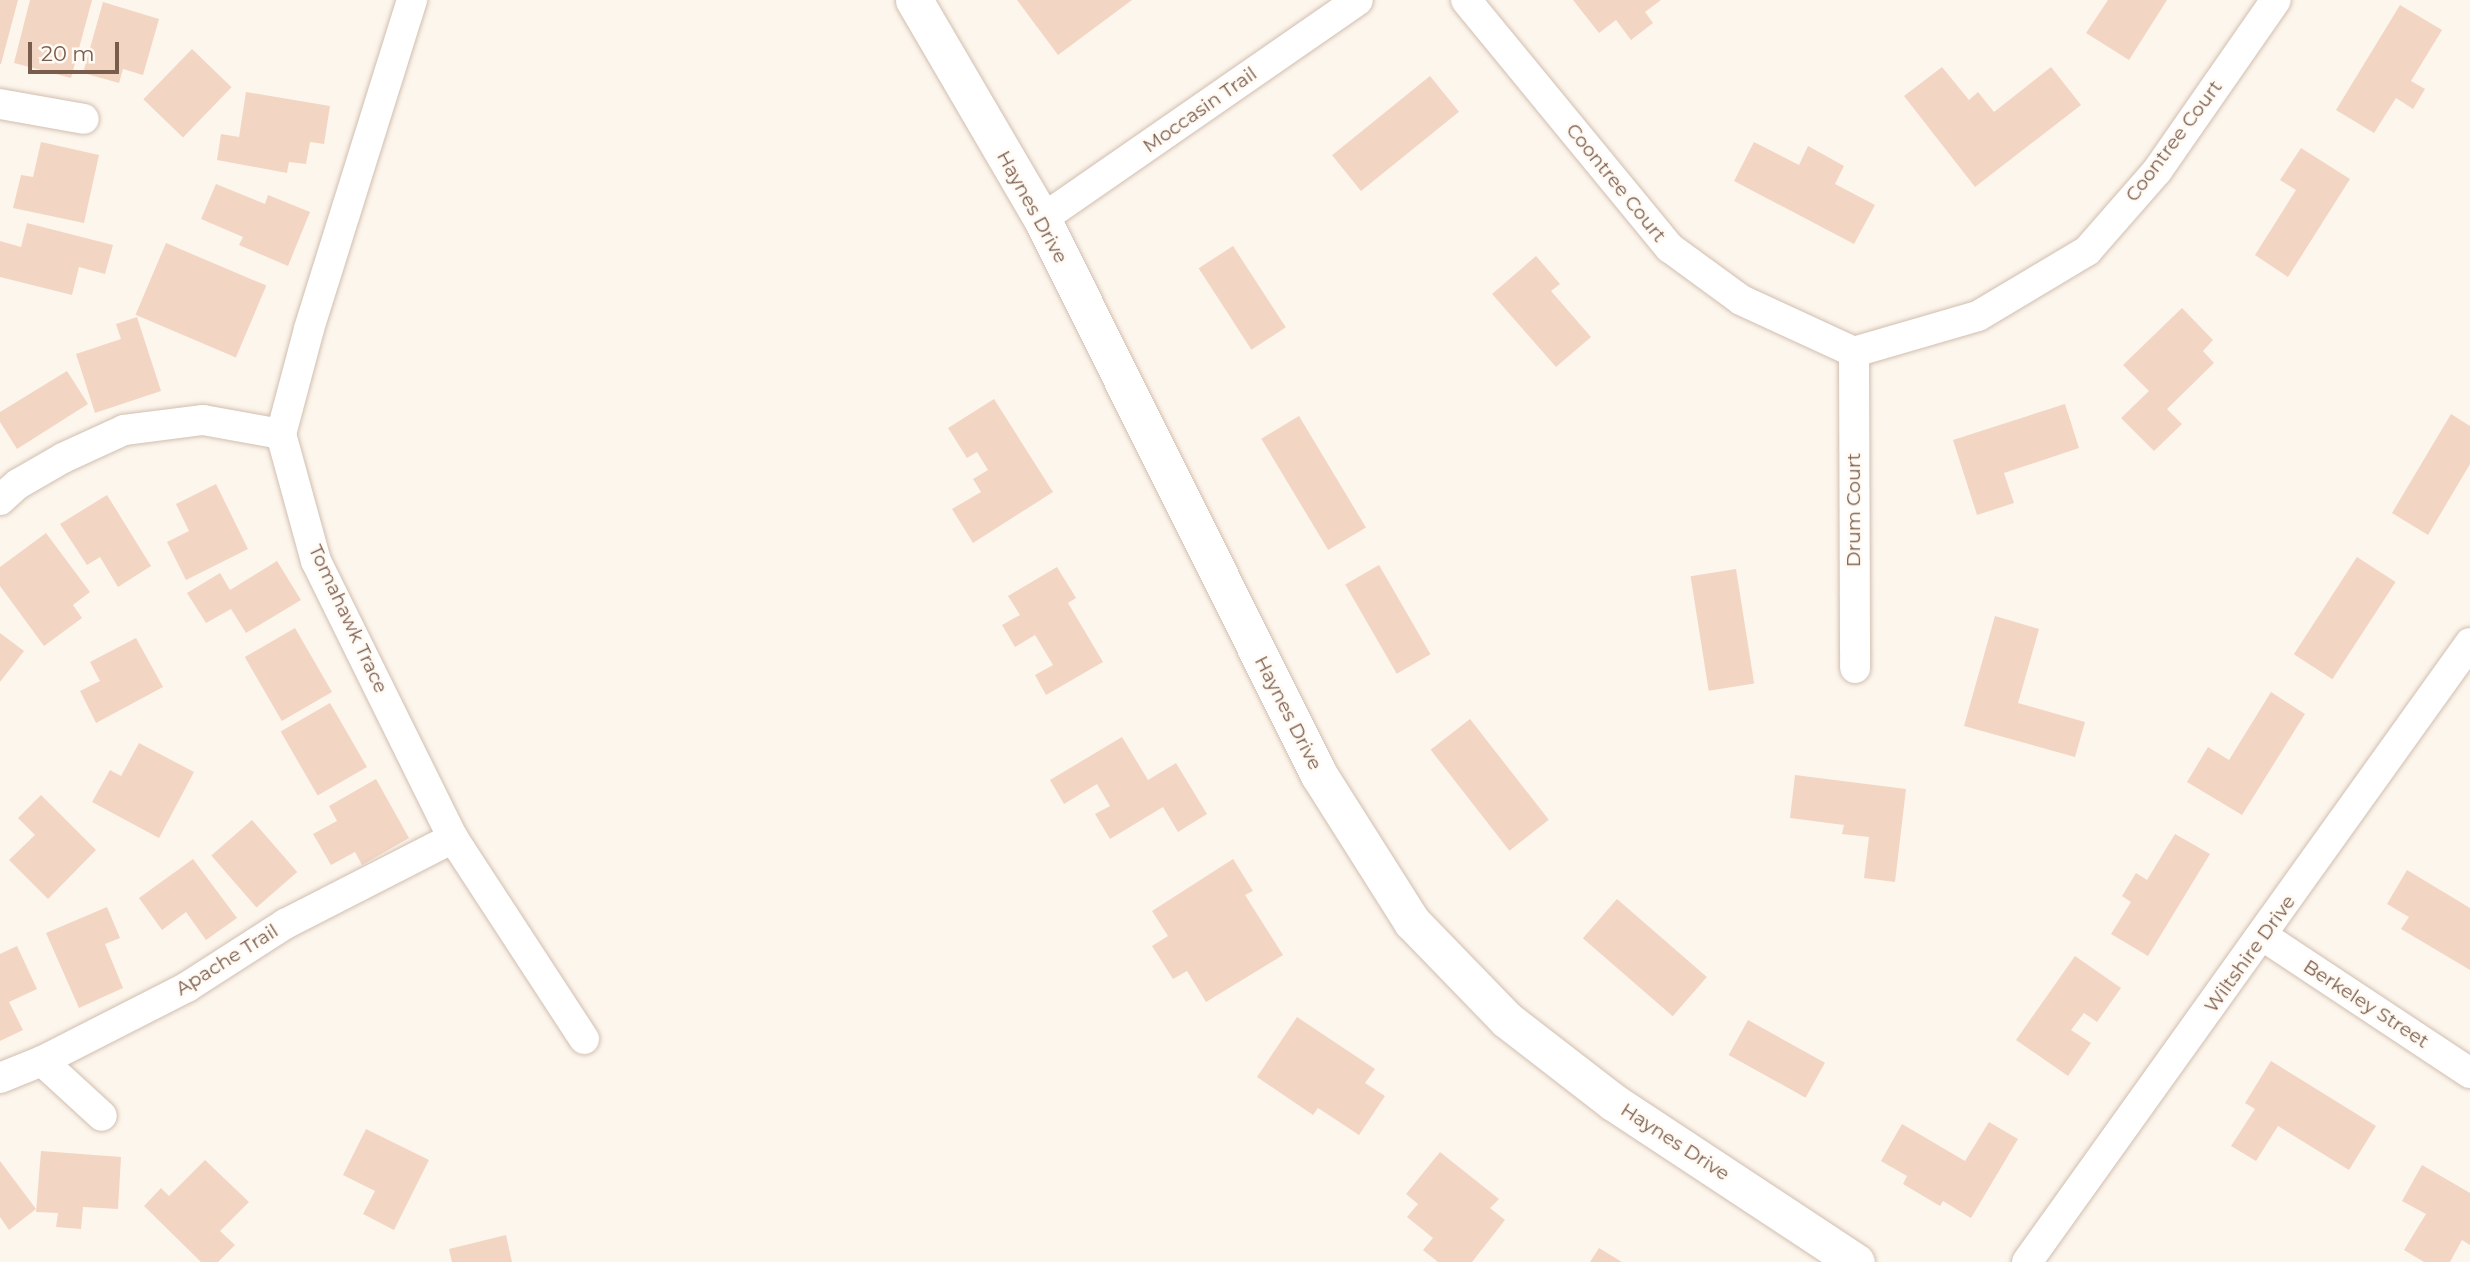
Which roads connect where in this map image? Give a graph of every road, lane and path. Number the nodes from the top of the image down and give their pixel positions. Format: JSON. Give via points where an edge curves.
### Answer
{"nodes":[{"id":1,"x":412,"y":0,"type":"edge"},
{"id":2,"x":914,"y":0,"type":"edge"},
{"id":3,"x":1358,"y":0,"type":"edge"},
{"id":4,"x":1466,"y":0,"type":"edge"},
{"id":5,"x":2276,"y":0,"type":"edge"},
{"id":6,"x":0,"y":104,"type":"edge"},
{"id":7,"x":84,"y":118,"type":"dead end"},
{"id":8,"x":1042,"y":219,"type":"junction"},
{"id":9,"x":1854,"y":352,"type":"junction"},
{"id":10,"x":281,"y":433,"type":"junction"},
{"id":11,"x":6,"y":485,"type":"edge"},
{"id":12,"x":2470,"y":643,"type":"edge"},
{"id":13,"x":1855,"y":668,"type":"dead end"},
{"id":14,"x":453,"y":838,"type":"junction"},
{"id":15,"x":2263,"y":936,"type":"junction"},
{"id":16,"x":584,"y":1039,"type":"dead end"},
{"id":17,"x":42,"y":1061,"type":"junction"},
{"id":18,"x":2470,"y":1073,"type":"edge"},
{"id":19,"x":0,"y":1078,"type":"edge"},
{"id":20,"x":102,"y":1116,"type":"dead end"},
{"id":21,"x":1856,"y":1262,"type":"edge"},
{"id":22,"x":2027,"y":1262,"type":"edge"}],
"edges":[{"from":1,"to":10,"type":"street"},
{"from":2,"to":8,"type":"street","name":"Haynes Drive"},
{"from":3,"to":8,"type":"street","name":"Moccasin Trail"},
{"from":4,"to":9,"type":"street","name":"Coontree Court","via":[[1670,248],[1741,300]]},
{"from":5,"to":9,"type":"street","name":"Coontree Court","via":[[2157,171],[2087,251],[1978,316]]},
{"from":6,"to":7,"type":"street"},
{"from":8,"to":21,"type":"street","name":"Haynes Drive","via":[[1319,775],[1412,922],[1507,1020],[1613,1102]]},
{"from":9,"to":13,"type":"street","name":"Drum Court"},
{"from":10,"to":11,"type":"street","via":[[203,420],[124,430]]},
{"from":10,"to":14,"type":"street","name":"Tomahawk Trace","via":[[316,561]]},
{"from":12,"to":15,"type":"street","name":"Wiltshire Drive"},
{"from":14,"to":16,"type":"street","name":"Tomahawk Trace"},
{"from":14,"to":17,"type":"street","name":"Apache Trail","via":[[285,924],[187,987]]},
{"from":15,"to":18,"type":"street","name":"Berkeley Street"},
{"from":15,"to":22,"type":"street","name":"Wiltshire Drive"},
{"from":17,"to":19,"type":"street","name":"Apache Trail"},
{"from":17,"to":20,"type":"street"}]}
